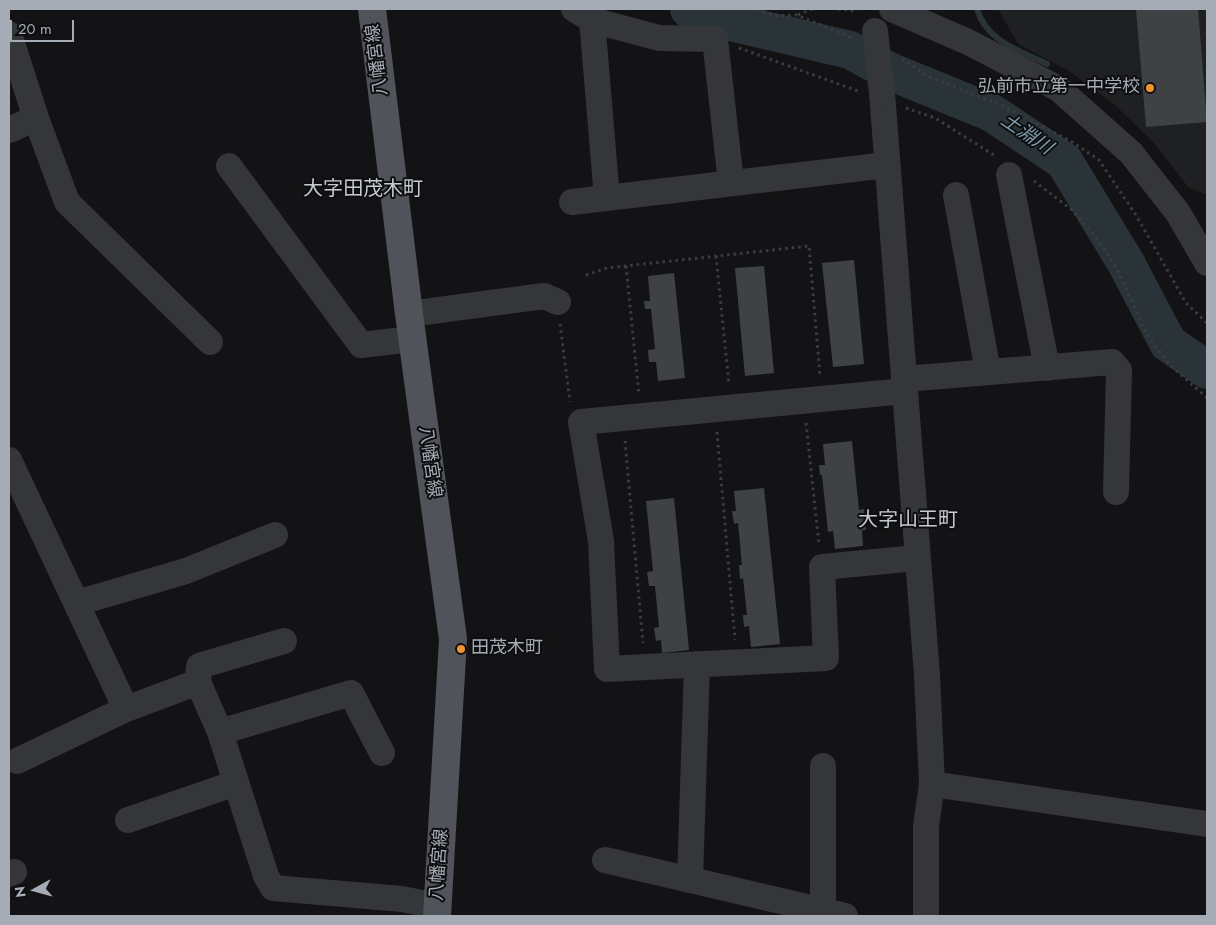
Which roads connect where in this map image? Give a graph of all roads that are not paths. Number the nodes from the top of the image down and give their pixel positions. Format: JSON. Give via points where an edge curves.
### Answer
{"nodes":[{"id":1,"x":372,"y":9,"type":"edge"},
{"id":2,"x":892,"y":9,"type":"edge"},
{"id":3,"x":583,"y":14,"type":"edge"},
{"id":4,"x":869,"y":26,"type":"edge"},
{"id":5,"x":9,"y":34,"type":"edge"},
{"id":6,"x":36,"y":118,"type":"junction"},
{"id":7,"x":9,"y":130,"type":"edge"},
{"id":8,"x":887,"y":165,"type":"junction"},
{"id":9,"x":229,"y":166,"type":"dead end"},
{"id":10,"x":1014,"y":172,"type":"road end"},
{"id":11,"x":731,"y":183,"type":"junction"},
{"id":12,"x":956,"y":195,"type":"dead end"},
{"id":13,"x":606,"y":198,"type":"junction"},
{"id":14,"x":572,"y":202,"type":"dead end"},
{"id":15,"x":1207,"y":263,"type":"edge"},
{"id":16,"x":558,"y":302,"type":"road end"},
{"id":17,"x":410,"y":326,"type":"junction"},
{"id":18,"x":210,"y":342,"type":"dead end"},
{"id":19,"x":1047,"y":368,"type":"junction"},
{"id":20,"x":988,"y":372,"type":"junction"},
{"id":21,"x":904,"y":385,"type":"junction"},
{"id":22,"x":9,"y":460,"type":"edge"},
{"id":23,"x":1116,"y":492,"type":"dead end"},
{"id":24,"x":275,"y":535,"type":"dead end"},
{"id":25,"x":918,"y":558,"type":"junction"},
{"id":26,"x":77,"y":603,"type":"junction"},
{"id":27,"x":284,"y":641,"type":"dead end"},
{"id":28,"x":697,"y":664,"type":"junction"},
{"id":29,"x":198,"y":682,"type":"junction"},
{"id":30,"x":126,"y":709,"type":"junction"},
{"id":31,"x":220,"y":732,"type":"junction"},
{"id":32,"x":382,"y":753,"type":"dead end"},
{"id":33,"x":17,"y":761,"type":"dead end"},
{"id":34,"x":823,"y":766,"type":"dead end"},
{"id":35,"x":236,"y":783,"type":"junction"},
{"id":36,"x":932,"y":784,"type":"junction"},
{"id":37,"x":128,"y":820,"type":"dead end"},
{"id":38,"x":1207,"y":824,"type":"edge"},
{"id":39,"x":605,"y":860,"type":"dead end"},
{"id":40,"x":690,"y":880,"type":"junction"},
{"id":41,"x":437,"y":911,"type":"edge"},
{"id":42,"x":834,"y":914,"type":"edge"},
{"id":43,"x":926,"y":916,"type":"edge"}],
"edges":[{"from":1,"to":17,"type":"main road","name":"八幡宮線"},
{"from":2,"to":15,"type":"street","via":[[968,42],[1059,89],[1131,153],[1178,213]]},
{"from":3,"to":11,"type":"street","via":[[659,38],[714,39]]},
{"from":3,"to":13,"type":"street"},
{"from":4,"to":8,"type":"street","bridge":true,"via":[[882,96]]},
{"from":5,"to":6,"type":"street"},
{"from":6,"to":7,"type":"street"},
{"from":6,"to":18,"type":"street","via":[[67,202]]},
{"from":8,"to":11,"type":"street"},
{"from":8,"to":21,"type":"street"},
{"from":9,"to":17,"type":"street","via":[[361,345]]},
{"from":10,"to":19,"type":"street"},
{"from":11,"to":13,"type":"street"},
{"from":12,"to":20,"type":"street"},
{"from":13,"to":14,"type":"street"},
{"from":16,"to":17,"type":"street","via":[[544,296]]},
{"from":17,"to":41,"type":"main road","name":"八幡宮線","via":[[453,639]]},
{"from":19,"to":20,"type":"street"},
{"from":19,"to":23,"type":"street","via":[[1112,362],[1119,370]]},
{"from":20,"to":21,"type":"street"},
{"from":21,"to":25,"type":"street"},
{"from":21,"to":28,"type":"street","via":[[812,400],[581,422],[602,541],[607,669]]},
{"from":22,"to":26,"type":"street"},
{"from":24,"to":26,"type":"street","via":[[186,571]]},
{"from":25,"to":28,"type":"street","via":[[822,567],[826,658]]},
{"from":25,"to":36,"type":"street"},
{"from":26,"to":30,"type":"street"},
{"from":27,"to":29,"type":"street","via":[[199,666]]},
{"from":28,"to":40,"type":"street"},
{"from":29,"to":30,"type":"street"},
{"from":29,"to":31,"type":"street"},
{"from":30,"to":33,"type":"street"},
{"from":31,"to":32,"type":"street","via":[[351,693]]},
{"from":31,"to":35,"type":"street"},
{"from":34,"to":42,"type":"street"},
{"from":35,"to":37,"type":"street"},
{"from":35,"to":41,"type":"street","via":[[266,876],[273,888],[402,899]]},
{"from":36,"to":38,"type":"street"},
{"from":36,"to":43,"type":"street","via":[[926,826]]},
{"from":39,"to":40,"type":"street"},
{"from":40,"to":42,"type":"street"}]}
